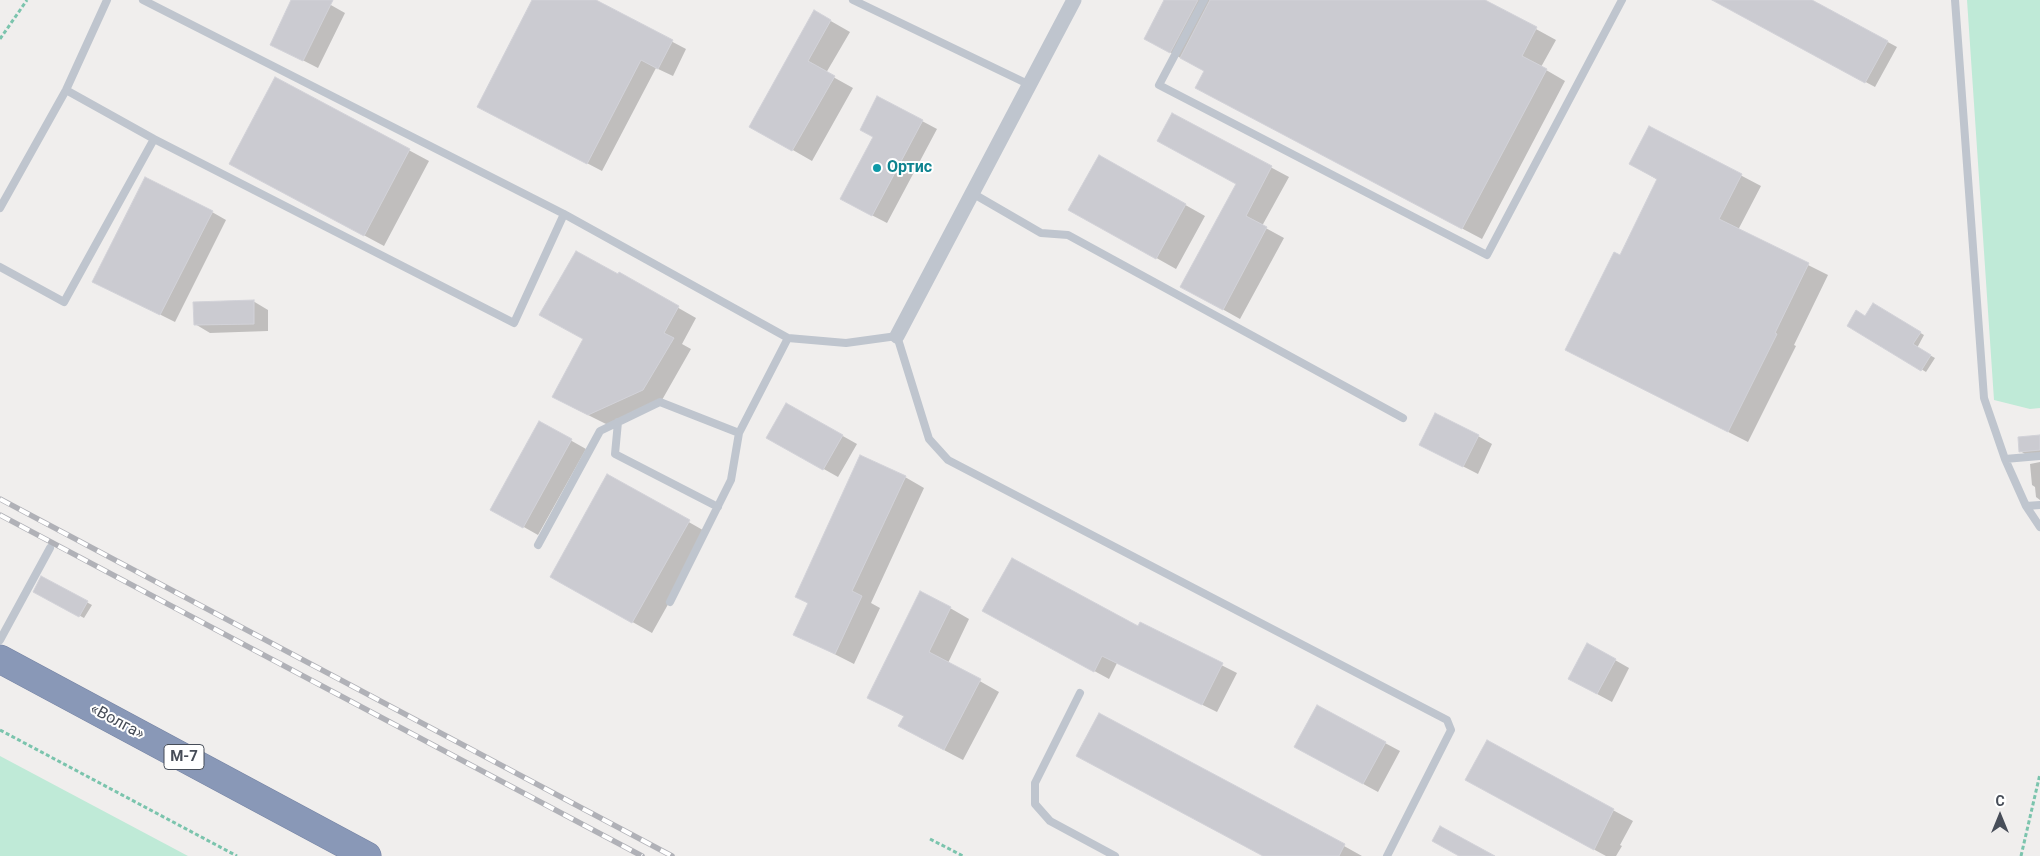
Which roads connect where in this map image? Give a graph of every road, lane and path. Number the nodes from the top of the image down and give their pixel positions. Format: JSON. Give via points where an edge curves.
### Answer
{"nodes":[{"id":1,"x":27,"y":0,"type":"edge"},
{"id":2,"x":107,"y":0,"type":"edge"},
{"id":3,"x":143,"y":0,"type":"edge"},
{"id":4,"x":853,"y":0,"type":"edge"},
{"id":5,"x":1074,"y":0,"type":"edge"},
{"id":6,"x":1204,"y":0,"type":"edge"},
{"id":7,"x":1622,"y":0,"type":"edge"},
{"id":8,"x":1955,"y":0,"type":"edge"},
{"id":9,"x":0,"y":39,"type":"edge"},
{"id":10,"x":1030,"y":85,"type":"junction"},
{"id":11,"x":66,"y":90,"type":"junction"},
{"id":12,"x":154,"y":139,"type":"junction"},
{"id":13,"x":972,"y":193,"type":"junction"},
{"id":14,"x":0,"y":208,"type":"edge"},
{"id":15,"x":564,"y":214,"type":"junction"},
{"id":16,"x":0,"y":267,"type":"edge"},
{"id":17,"x":897,"y":336,"type":"junction"},
{"id":18,"x":788,"y":338,"type":"junction"},
{"id":19,"x":1403,"y":418,"type":"dead end"},
{"id":20,"x":618,"y":422,"type":"junction"},
{"id":21,"x":739,"y":432,"type":"junction"},
{"id":22,"x":2040,"y":456,"type":"edge"},
{"id":23,"x":2005,"y":459,"type":"junction"},
{"id":24,"x":2040,"y":505,"type":"edge"},
{"id":25,"x":2026,"y":506,"type":"junction"},
{"id":26,"x":718,"y":507,"type":"junction"},
{"id":27,"x":2040,"y":527,"type":"edge"},
{"id":28,"x":538,"y":545,"type":"dead end"},
{"id":29,"x":50,"y":548,"type":"dead end"},
{"id":30,"x":670,"y":602,"type":"dead end"},
{"id":31,"x":0,"y":640,"type":"edge"},
{"id":32,"x":0,"y":659,"type":"edge"},
{"id":33,"x":1080,"y":694,"type":"dead end"},
{"id":34,"x":0,"y":730,"type":"edge"},
{"id":35,"x":2040,"y":774,"type":"edge"},
{"id":36,"x":930,"y":839,"type":"dead end"},
{"id":37,"x":237,"y":856,"type":"edge"},
{"id":38,"x":367,"y":856,"type":"edge"},
{"id":39,"x":963,"y":856,"type":"edge"},
{"id":40,"x":1115,"y":856,"type":"edge"},
{"id":41,"x":1387,"y":856,"type":"edge"},
{"id":42,"x":2022,"y":856,"type":"edge"}],
"edges":[{"from":1,"to":9,"type":"path"},
{"from":2,"to":11,"type":"lane"},
{"from":3,"to":15,"type":"lane"},
{"from":4,"to":10,"type":"lane"},
{"from":5,"to":10,"type":"street"},
{"from":6,"to":7,"type":"lane","via":[[1159,85],[1487,255]]},
{"from":8,"to":23,"type":"lane","via":[[1984,398]]},
{"from":10,"to":13,"type":"street"},
{"from":11,"to":12,"type":"lane"},
{"from":11,"to":14,"type":"lane"},
{"from":12,"to":15,"type":"lane","via":[[514,323]]},
{"from":12,"to":16,"type":"lane","via":[[64,302]]},
{"from":13,"to":17,"type":"street"},
{"from":13,"to":19,"type":"lane","via":[[1041,233],[1068,235]]},
{"from":15,"to":18,"type":"lane"},
{"from":17,"to":18,"type":"lane","via":[[846,343]]},
{"from":17,"to":41,"type":"lane","via":[[928,439],[948,460],[1447,720],[1451,730]]},
{"from":18,"to":21,"type":"lane"},
{"from":20,"to":21,"type":"lane","via":[[660,402]]},
{"from":20,"to":26,"type":"lane","via":[[615,454]]},
{"from":20,"to":28,"type":"lane","via":[[600,431]]},
{"from":21,"to":26,"type":"lane","via":[[731,480]]},
{"from":22,"to":23,"type":"lane"},
{"from":23,"to":25,"type":"lane"},
{"from":24,"to":25,"type":"lane"},
{"from":25,"to":27,"type":"lane"},
{"from":26,"to":30,"type":"lane"},
{"from":29,"to":31,"type":"lane"},
{"from":32,"to":38,"type":"highway","name":"«Волга»","number":"М-7"},
{"from":33,"to":40,"type":"lane","via":[[1035,782],[1035,804],[1050,821]]},
{"from":34,"to":37,"type":"path"},
{"from":35,"to":42,"type":"path"},
{"from":36,"to":39,"type":"path"}]}
